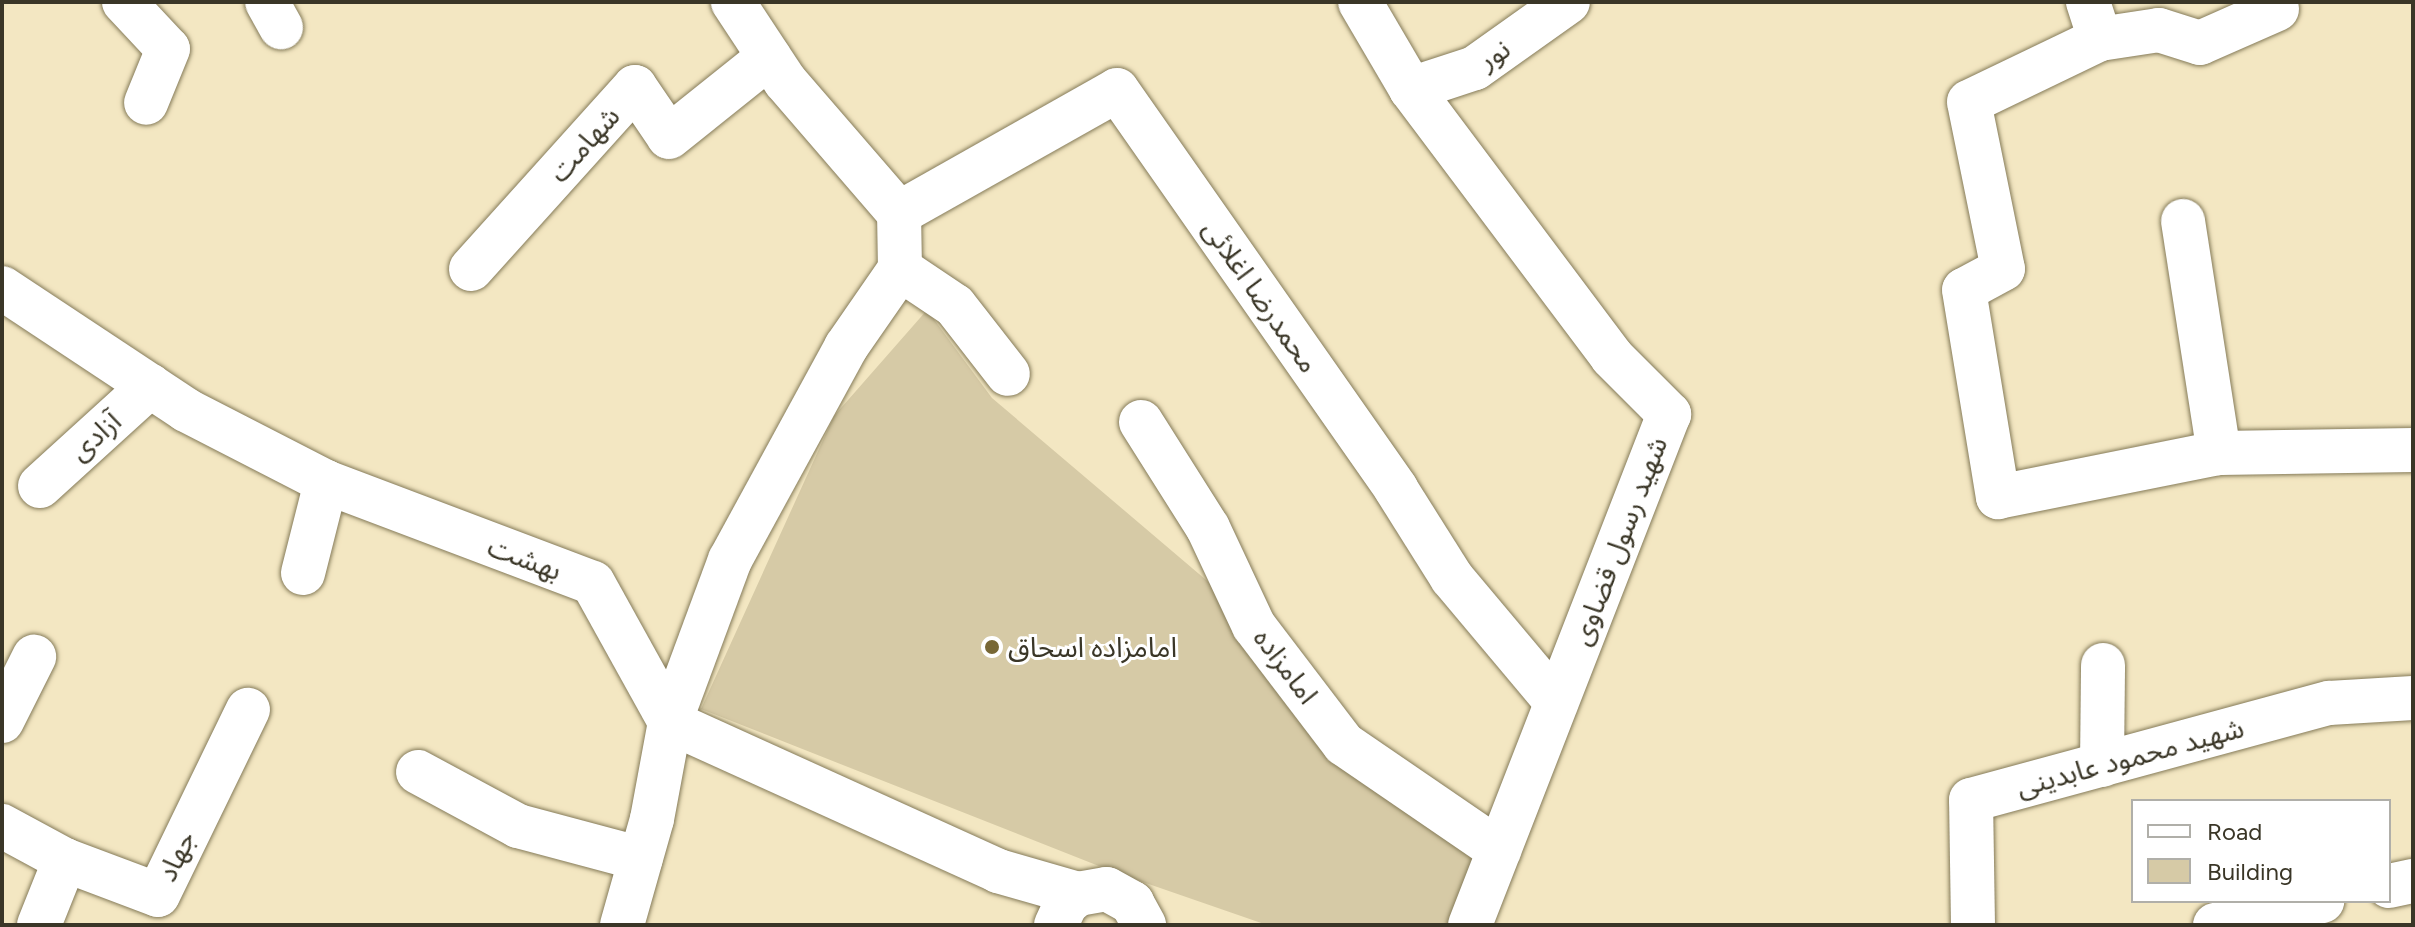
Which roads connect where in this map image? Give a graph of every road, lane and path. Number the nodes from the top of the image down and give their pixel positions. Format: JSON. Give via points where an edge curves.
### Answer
{"nodes":[{"id":1,"x":124,"y":2,"type":"edge"},
{"id":2,"x":733,"y":2,"type":"edge"},
{"id":3,"x":1360,"y":2,"type":"edge"},
{"id":4,"x":1568,"y":2,"type":"edge"},
{"id":5,"x":2277,"y":9,"type":"dead end"},
{"id":6,"x":2094,"y":21,"type":"edge"},
{"id":7,"x":769,"y":57,"type":"junction"},
{"id":8,"x":1411,"y":89,"type":"junction"},
{"id":9,"x":146,"y":103,"type":"dead end"},
{"id":10,"x":899,"y":213,"type":"junction"},
{"id":11,"x":2183,"y":221,"type":"dead end"},
{"id":12,"x":471,"y":269,"type":"dead end"},
{"id":13,"x":900,"y":269,"type":"junction"},
{"id":14,"x":2,"y":288,"type":"edge"},
{"id":15,"x":1008,"y":374,"type":"dead end"},
{"id":16,"x":150,"y":386,"type":"junction"},
{"id":17,"x":1141,"y":422,"type":"dead end"},
{"id":18,"x":2413,"y":450,"type":"edge"},
{"id":19,"x":2219,"y":453,"type":"junction"},
{"id":20,"x":326,"y":482,"type":"junction"},
{"id":21,"x":40,"y":486,"type":"dead end"},
{"id":22,"x":303,"y":573,"type":"dead end"},
{"id":23,"x":34,"y":657,"type":"dead end"},
{"id":24,"x":2103,"y":665,"type":"dead end"},
{"id":25,"x":2413,"y":698,"type":"edge"},
{"id":26,"x":1556,"y":702,"type":"junction"},
{"id":27,"x":248,"y":710,"type":"dead end"},
{"id":28,"x":2,"y":721,"type":"edge"},
{"id":29,"x":670,"y":722,"type":"junction"},
{"id":30,"x":2102,"y":765,"type":"junction"},
{"id":31,"x":418,"y":772,"type":"dead end"},
{"id":32,"x":2,"y":826,"type":"edge"},
{"id":33,"x":1499,"y":850,"type":"junction"},
{"id":34,"x":641,"y":859,"type":"junction"},
{"id":35,"x":65,"y":860,"type":"junction"},
{"id":36,"x":2413,"y":881,"type":"edge"},
{"id":37,"x":2391,"y":886,"type":"edge"},
{"id":38,"x":2313,"y":903,"type":"edge"},
{"id":39,"x":1064,"y":914,"type":"edge"},
{"id":40,"x":1149,"y":922,"type":"edge"},
{"id":41,"x":39,"y":925,"type":"edge"},
{"id":42,"x":622,"y":925,"type":"edge"},
{"id":43,"x":1470,"y":925,"type":"edge"},
{"id":44,"x":1973,"y":925,"type":"edge"},
{"id":45,"x":2215,"y":925,"type":"edge"}],
"edges":[{"from":1,"to":9,"type":"street","via":[[168,49]]},
{"from":2,"to":7,"type":"street"},
{"from":3,"to":8,"type":"street","name":"شهید رسول قضاوی"},
{"from":4,"to":8,"type":"street","name":"نور","via":[[1475,68]]},
{"from":5,"to":6,"type":"street","via":[[2200,43],[2159,30]]},
{"from":6,"to":19,"type":"street","via":[[1969,102],[2003,269],[1964,290],[1998,497]]},
{"from":7,"to":10,"type":"street"},
{"from":7,"to":12,"type":"street","name":"شهامت","via":[[669,137],[635,87]]},
{"from":8,"to":26,"type":"street","name":"شهید رسول قضاوی","via":[[1612,357],[1669,414]]},
{"from":10,"to":13,"type":"street"},
{"from":10,"to":26,"type":"street","name":"محمدرضا اغلائی","via":[[1117,90],[1396,489],[1452,578]]},
{"from":11,"to":19,"type":"street"},
{"from":13,"to":15,"type":"street","via":[[955,306]]},
{"from":13,"to":29,"type":"street","via":[[846,347],[730,560]]},
{"from":14,"to":16,"type":"street","name":"بهشت"},
{"from":16,"to":20,"type":"street","name":"بهشت"},
{"from":16,"to":21,"type":"street","name":"آزادی"},
{"from":17,"to":33,"type":"street","name":"امامزاده","via":[[1208,528],[1254,626],[1344,744]]},
{"from":18,"to":19,"type":"street"},
{"from":20,"to":22,"type":"street"},
{"from":20,"to":29,"type":"street","name":"بهشت","via":[[593,583]]},
{"from":23,"to":28,"type":"street"},
{"from":24,"to":30,"type":"street"},
{"from":25,"to":30,"type":"street","name":"شهید محمود عابدینی","via":[[2329,703]]},
{"from":26,"to":33,"type":"street","name":"شهید رسول قضاوی"},
{"from":27,"to":35,"type":"street","name":"جهاد","via":[[158,895]]},
{"from":29,"to":34,"type":"street"},
{"from":29,"to":39,"type":"street","via":[[998,871]]},
{"from":30,"to":44,"type":"street","name":"شهید محمود عابدینی","via":[[1971,800]]},
{"from":31,"to":34,"type":"street","via":[[518,826]]},
{"from":32,"to":35,"type":"street"},
{"from":33,"to":43,"type":"street","name":"شهید رسول قضاوی"},
{"from":34,"to":42,"type":"street"},
{"from":35,"to":41,"type":"street"},
{"from":36,"to":37,"type":"street"},
{"from":38,"to":45,"type":"street"},
{"from":39,"to":40,"type":"street","via":[[1107,889],[1121,894]]}]}
